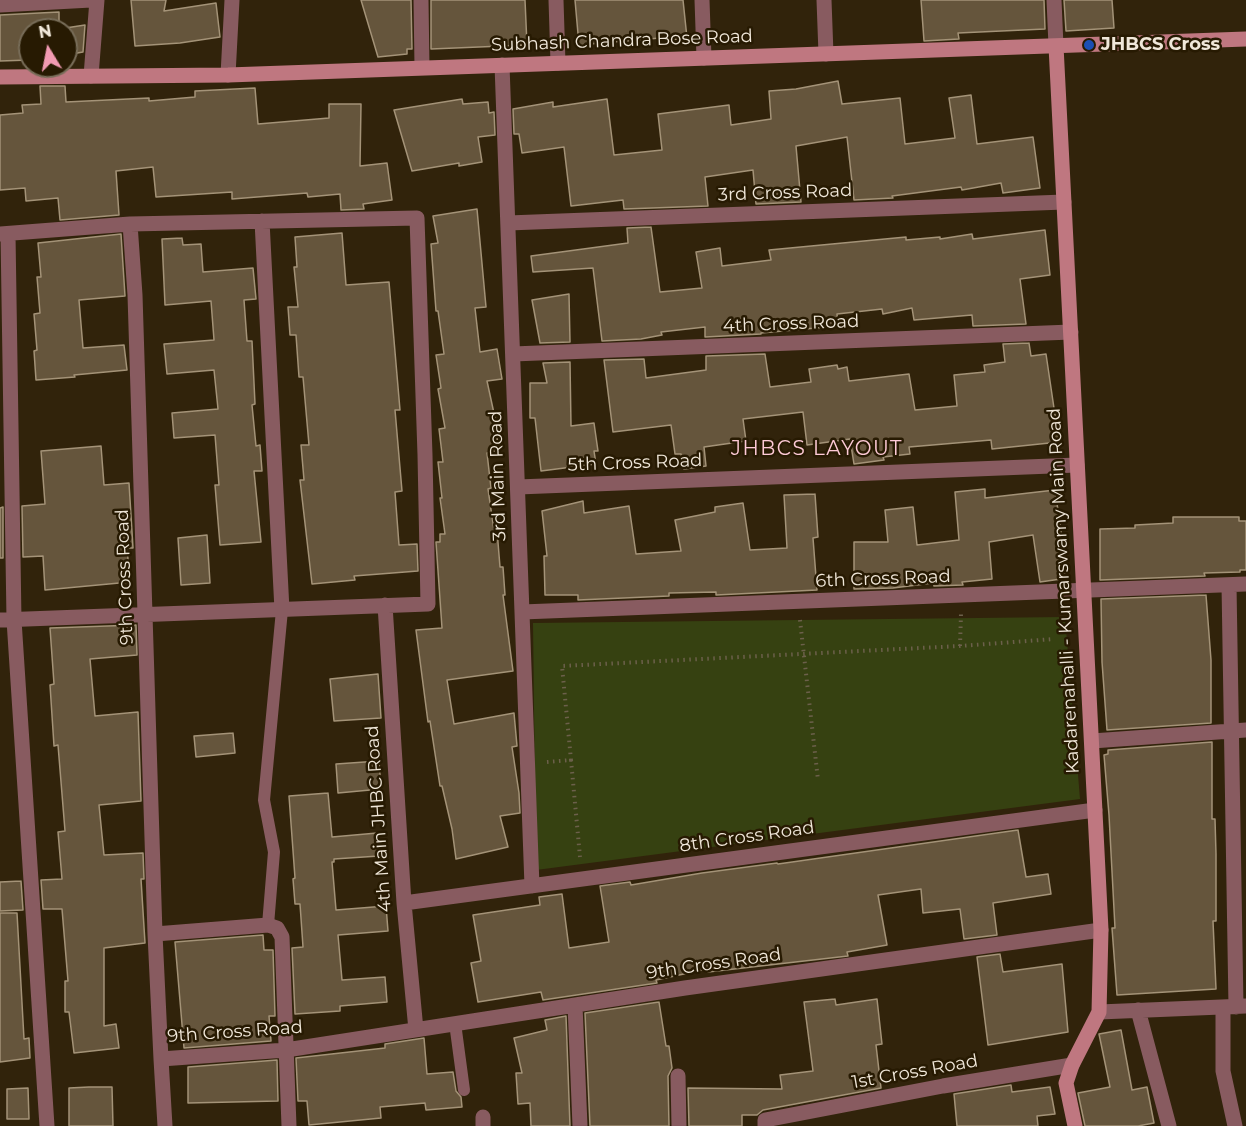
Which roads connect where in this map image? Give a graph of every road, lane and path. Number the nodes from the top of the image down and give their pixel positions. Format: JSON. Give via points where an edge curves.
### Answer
{"nodes":[{"id":1,"x":92,"y":0,"type":"edge"},
{"id":2,"x":97,"y":0,"type":"edge"},
{"id":3,"x":232,"y":0,"type":"edge"},
{"id":4,"x":421,"y":0,"type":"edge"},
{"id":5,"x":556,"y":0,"type":"edge"},
{"id":6,"x":702,"y":0,"type":"edge"},
{"id":7,"x":824,"y":0,"type":"edge"},
{"id":8,"x":1054,"y":0,"type":"edge"},
{"id":9,"x":0,"y":4,"type":"edge"},
{"id":10,"x":1246,"y":39,"type":"edge"},
{"id":11,"x":1056,"y":46,"type":"junction"},
{"id":12,"x":826,"y":54,"type":"junction"},
{"id":13,"x":704,"y":58,"type":"junction"},
{"id":14,"x":558,"y":63,"type":"junction"},
{"id":15,"x":502,"y":64,"type":"junction"},
{"id":16,"x":422,"y":68,"type":"junction"},
{"id":17,"x":228,"y":75,"type":"junction"},
{"id":18,"x":91,"y":76,"type":"junction"},
{"id":19,"x":0,"y":77,"type":"edge"},
{"id":20,"x":1064,"y":202,"type":"junction"},
{"id":21,"x":262,"y":221,"type":"junction"},
{"id":22,"x":508,"y":223,"type":"junction"},
{"id":23,"x":130,"y":224,"type":"junction"},
{"id":24,"x":4,"y":234,"type":"edge"},
{"id":25,"x":1071,"y":333,"type":"junction"},
{"id":26,"x":513,"y":354,"type":"junction"},
{"id":27,"x":1077,"y":465,"type":"junction"},
{"id":28,"x":518,"y":487,"type":"junction"},
{"id":29,"x":1246,"y":584,"type":"edge"},
{"id":30,"x":1228,"y":585,"type":"junction"},
{"id":31,"x":1084,"y":590,"type":"junction"},
{"id":32,"x":961,"y":595,"type":"junction"},
{"id":33,"x":798,"y":602,"type":"junction"},
{"id":34,"x":385,"y":605,"type":"junction"},
{"id":35,"x":282,"y":610,"type":"junction"},
{"id":36,"x":522,"y":612,"type":"junction"},
{"id":37,"x":146,"y":616,"type":"junction"},
{"id":38,"x":7,"y":620,"type":"edge"},
{"id":39,"x":1054,"y":639,"type":"dead end"},
{"id":40,"x":960,"y":646,"type":"junction"},
{"id":41,"x":804,"y":654,"type":"junction"},
{"id":42,"x":1246,"y":730,"type":"edge"},
{"id":43,"x":1230,"y":731,"type":"junction"},
{"id":44,"x":1092,"y":741,"type":"junction"},
{"id":45,"x":571,"y":760,"type":"junction"},
{"id":46,"x":528,"y":763,"type":"junction"},
{"id":47,"x":818,"y":780,"type":"dead end"},
{"id":48,"x":1095,"y":810,"type":"junction"},
{"id":49,"x":1240,"y":854,"type":"edge"},
{"id":50,"x":580,"y":857,"type":"dead end"},
{"id":51,"x":532,"y":886,"type":"junction"},
{"id":52,"x":404,"y":903,"type":"junction"},
{"id":53,"x":268,"y":925,"type":"junction"},
{"id":54,"x":1101,"y":930,"type":"junction"},
{"id":55,"x":155,"y":934,"type":"junction"},
{"id":56,"x":575,"y":1005,"type":"junction"},
{"id":57,"x":1235,"y":1007,"type":"edge"},
{"id":58,"x":1138,"y":1010,"type":"junction"},
{"id":59,"x":1099,"y":1012,"type":"junction"},
{"id":60,"x":455,"y":1023,"type":"junction"},
{"id":61,"x":416,"y":1030,"type":"junction"},
{"id":62,"x":286,"y":1050,"type":"junction"},
{"id":63,"x":161,"y":1059,"type":"junction"},
{"id":64,"x":1072,"y":1065,"type":"junction"},
{"id":65,"x":678,"y":1076,"type":"dead end"},
{"id":66,"x":464,"y":1090,"type":"dead end"},
{"id":67,"x":765,"y":1123,"type":"edge"},
{"id":68,"x":47,"y":1126,"type":"edge"},
{"id":69,"x":165,"y":1126,"type":"edge"},
{"id":70,"x":289,"y":1126,"type":"edge"},
{"id":71,"x":580,"y":1126,"type":"edge"},
{"id":72,"x":679,"y":1126,"type":"edge"},
{"id":73,"x":1075,"y":1126,"type":"edge"},
{"id":74,"x":1169,"y":1126,"type":"edge"},
{"id":75,"x":1235,"y":1126,"type":"edge"}],
"edges":[{"from":1,"to":9,"type":"street"},
{"from":2,"to":18,"type":"street"},
{"from":3,"to":17,"type":"street"},
{"from":4,"to":16,"type":"street"},
{"from":5,"to":14,"type":"street"},
{"from":6,"to":13,"type":"street"},
{"from":7,"to":12,"type":"street"},
{"from":8,"to":11,"type":"street"},
{"from":10,"to":11,"type":"street","name":"Subhash Chandra Bose Road"},
{"from":11,"to":12,"type":"street","name":"Subhash Chandra Bose Road"},
{"from":11,"to":20,"type":"street","name":"Kadarenahalli - Kumarswamy Main Road"},
{"from":12,"to":13,"type":"street","name":"Subhash Chandra Bose Road"},
{"from":13,"to":14,"type":"street","name":"Subhash Chandra Bose Road"},
{"from":14,"to":15,"type":"street","name":"Subhash Chandra Bose Road"},
{"from":15,"to":16,"type":"street","name":"Subhash Chandra Bose Road"},
{"from":15,"to":22,"type":"street","name":"3rd Main Road"},
{"from":16,"to":17,"type":"street","name":"Subhash Chandra Bose Road"},
{"from":17,"to":18,"type":"street","name":"Subhash Chandra Bose Road"},
{"from":18,"to":19,"type":"street","name":"Subhash Chandra Bose Road"},
{"from":20,"to":22,"type":"street","name":"3rd Cross Road"},
{"from":20,"to":25,"type":"street","name":"Kadarenahalli - Kumarswamy Main Road"},
{"from":21,"to":23,"type":"street"},
{"from":21,"to":34,"type":"street","via":[[417,218],[428,604]]},
{"from":21,"to":35,"type":"street"},
{"from":22,"to":26,"type":"street","name":"3rd Main Road"},
{"from":23,"to":24,"type":"street"},
{"from":23,"to":37,"type":"street","name":"9th Cross Road"},
{"from":24,"to":38,"type":"street"},
{"from":25,"to":26,"type":"street","name":"4th Cross Road"},
{"from":25,"to":27,"type":"street","name":"Kadarenahalli - Kumarswamy Main Road"},
{"from":26,"to":28,"type":"street","name":"3rd Main Road"},
{"from":27,"to":28,"type":"street","name":"5th Cross Road"},
{"from":27,"to":31,"type":"street","name":"Kadarenahalli - Kumarswamy Main Road"},
{"from":28,"to":36,"type":"street","name":"3rd Main Road"},
{"from":29,"to":30,"type":"street","name":"6th Cross Road"},
{"from":30,"to":31,"type":"street","name":"6th Cross Road"},
{"from":30,"to":43,"type":"street"},
{"from":31,"to":32,"type":"street","name":"6th Cross Road"},
{"from":31,"to":44,"type":"street","name":"Kadarenahalli - Kumarswamy Main Road"},
{"from":32,"to":33,"type":"street","name":"6th Cross Road"},
{"from":32,"to":40,"type":"path"},
{"from":33,"to":36,"type":"street","name":"6th Cross Road"},
{"from":33,"to":41,"type":"path"},
{"from":34,"to":35,"type":"street"},
{"from":34,"to":52,"type":"street","name":"4th Main JHBC Road"},
{"from":35,"to":37,"type":"street"},
{"from":35,"to":53,"type":"lane","via":[[264,800],[274,852]]},
{"from":36,"to":46,"type":"street","name":"3rd Main Road"},
{"from":37,"to":38,"type":"street"},
{"from":37,"to":55,"type":"street","name":"9th Cross Road"},
{"from":38,"to":68,"type":"street"},
{"from":39,"to":40,"type":"path"},
{"from":40,"to":41,"type":"path"},
{"from":41,"to":45,"type":"path","via":[[562,666]]},
{"from":41,"to":47,"type":"path"},
{"from":42,"to":43,"type":"street"},
{"from":43,"to":44,"type":"street"},
{"from":43,"to":49,"type":"street"},
{"from":44,"to":48,"type":"street","name":"Kadarenahalli - Kumarswamy Main Road"},
{"from":45,"to":46,"type":"path"},
{"from":45,"to":50,"type":"path"},
{"from":46,"to":51,"type":"street","name":"3rd Main Road"},
{"from":48,"to":51,"type":"street","name":"8th Cross Road"},
{"from":48,"to":54,"type":"street","name":"Kadarenahalli - Kumarswamy Main Road"},
{"from":49,"to":57,"type":"street"},
{"from":51,"to":52,"type":"street","name":"8th Cross Road"},
{"from":52,"to":61,"type":"street","name":"4th Main JHBC Road"},
{"from":53,"to":55,"type":"street"},
{"from":53,"to":62,"type":"street","via":[[277,928],[282,937]]},
{"from":54,"to":56,"type":"street","name":"9th Cross Road"},
{"from":54,"to":59,"type":"street","name":"Kadarenahalli - Kumarswamy Main Road"},
{"from":55,"to":63,"type":"street","name":"9th Cross Road"},
{"from":56,"to":60,"type":"street","name":"9th Cross Road"},
{"from":56,"to":71,"type":"street"},
{"from":57,"to":58,"type":"street"},
{"from":57,"to":75,"type":"street","via":[[1223,1071]]},
{"from":58,"to":59,"type":"street"},
{"from":58,"to":74,"type":"street"},
{"from":59,"to":64,"type":"street","name":"Kadarenahalli - Kumarswamy Main Road"},
{"from":60,"to":61,"type":"street","name":"9th Cross Road"},
{"from":60,"to":66,"type":"lane"},
{"from":61,"to":62,"type":"street","name":"9th Cross Road"},
{"from":62,"to":63,"type":"street","name":"9th Cross Road"},
{"from":62,"to":70,"type":"street"},
{"from":63,"to":69,"type":"street"},
{"from":64,"to":67,"type":"street","name":"1st Cross Road","via":[[943,1086]]},
{"from":64,"to":73,"type":"street","name":"Kadarenahalli - Kumarswamy Main Road","via":[[1066,1083]]},
{"from":65,"to":72,"type":"street"}]}
